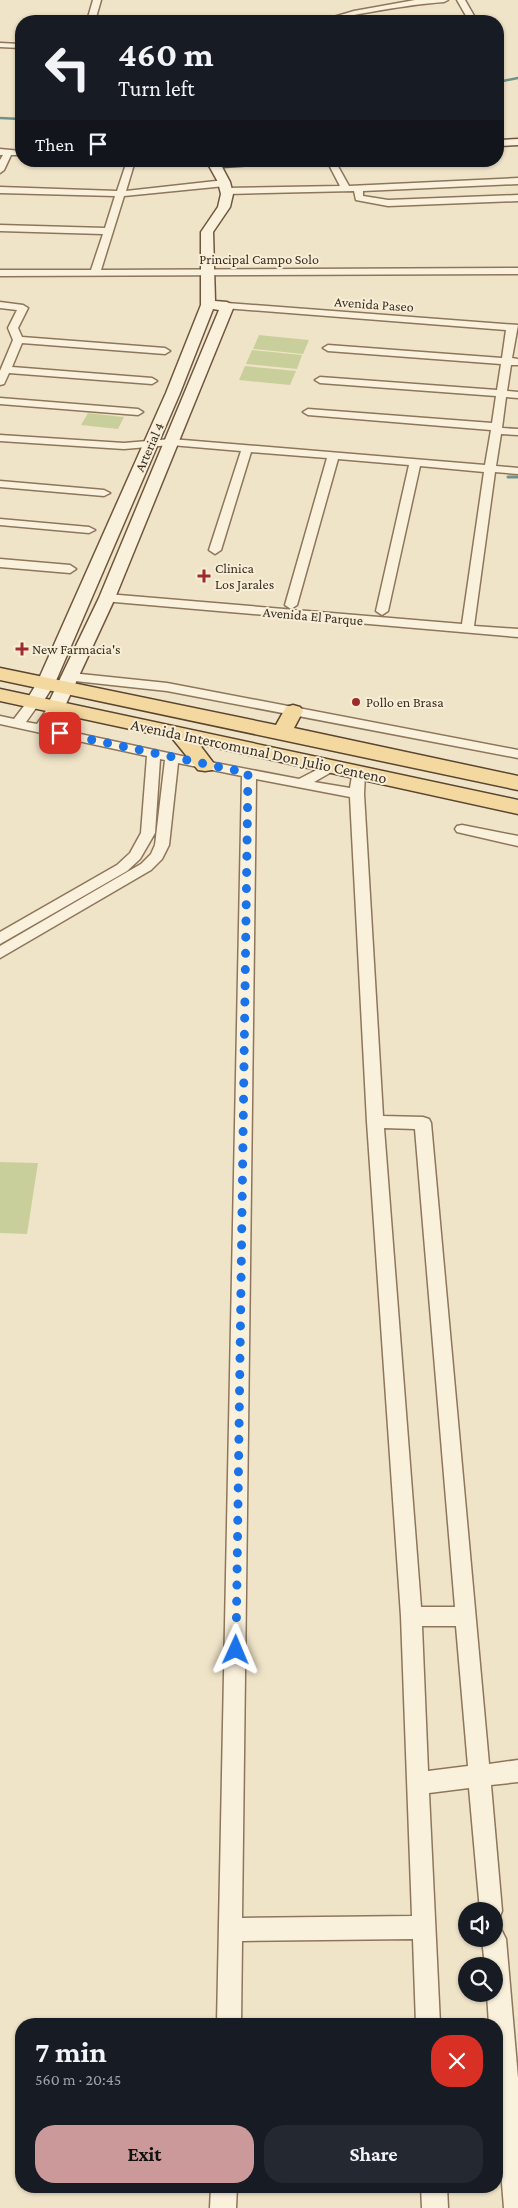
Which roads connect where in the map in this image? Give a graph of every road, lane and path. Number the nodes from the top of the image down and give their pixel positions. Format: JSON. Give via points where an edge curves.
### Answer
{"nodes":[{"id":1,"x":97,"y":0,"type":"edge"},
{"id":2,"x":444,"y":0,"type":"edge"},
{"id":3,"x":461,"y":0,"type":"edge"},
{"id":4,"x":93,"y":15,"type":"edge"},
{"id":5,"x":346,"y":15,"type":"edge"},
{"id":6,"x":470,"y":15,"type":"edge"},
{"id":7,"x":0,"y":45,"type":"edge"},
{"id":8,"x":15,"y":46,"type":"edge"},
{"id":9,"x":518,"y":142,"type":"edge"},
{"id":10,"x":504,"y":143,"type":"edge"},
{"id":11,"x":4,"y":152,"type":"edge"},
{"id":12,"x":129,"y":167,"type":"edge"},
{"id":13,"x":215,"y":167,"type":"edge"},
{"id":14,"x":334,"y":167,"type":"edge"},
{"id":15,"x":0,"y":170,"type":"edge"},
{"id":16,"x":518,"y":181,"type":"edge"},
{"id":17,"x":226,"y":187,"type":"junction"},
{"id":18,"x":358,"y":188,"type":"junction"},
{"id":19,"x":346,"y":189,"type":"junction"},
{"id":20,"x":0,"y":190,"type":"edge"},
{"id":21,"x":120,"y":194,"type":"junction"},
{"id":22,"x":518,"y":198,"type":"edge"},
{"id":23,"x":0,"y":228,"type":"edge"},
{"id":24,"x":108,"y":231,"type":"junction"},
{"id":25,"x":518,"y":272,"type":"edge"},
{"id":26,"x":95,"y":273,"type":"junction"},
{"id":27,"x":208,"y":273,"type":"junction"},
{"id":28,"x":0,"y":274,"type":"edge"},
{"id":29,"x":0,"y":305,"type":"edge"},
{"id":30,"x":208,"y":305,"type":"junction"},
{"id":31,"x":227,"y":306,"type":"junction"},
{"id":32,"x":515,"y":328,"type":"edge"},
{"id":33,"x":18,"y":340,"type":"junction"},
{"id":34,"x":328,"y":348,"type":"dead end"},
{"id":35,"x":166,"y":351,"type":"dead end"},
{"id":36,"x":513,"y":361,"type":"edge"},
{"id":37,"x":6,"y":370,"type":"junction"},
{"id":38,"x":320,"y":380,"type":"dead end"},
{"id":39,"x":152,"y":381,"type":"dead end"},
{"id":40,"x":0,"y":382,"type":"edge"},
{"id":41,"x":502,"y":394,"type":"junction"},
{"id":42,"x":518,"y":395,"type":"edge"},
{"id":43,"x":0,"y":401,"type":"edge"},
{"id":44,"x":138,"y":412,"type":"dead end"},
{"id":45,"x":308,"y":412,"type":"dead end"},
{"id":46,"x":497,"y":429,"type":"junction"},
{"id":47,"x":518,"y":432,"type":"edge"},
{"id":48,"x":0,"y":438,"type":"edge"},
{"id":49,"x":55,"y":442,"type":"joint"},
{"id":50,"x":171,"y":442,"type":"junction"},
{"id":51,"x":150,"y":444,"type":"junction"},
{"id":52,"x":26,"y":445,"type":"junction"},
{"id":53,"x":0,"y":448,"type":"edge"},
{"id":54,"x":247,"y":448,"type":"junction"},
{"id":55,"x":89,"y":455,"type":"dead end"},
{"id":56,"x":333,"y":456,"type":"junction"},
{"id":57,"x":415,"y":463,"type":"junction"},
{"id":58,"x":491,"y":469,"type":"junction"},
{"id":59,"x":518,"y":471,"type":"edge"},
{"id":60,"x":0,"y":484,"type":"edge"},
{"id":61,"x":104,"y":493,"type":"dead end"},
{"id":62,"x":0,"y":522,"type":"edge"},
{"id":63,"x":89,"y":530,"type":"dead end"},
{"id":64,"x":215,"y":550,"type":"dead end"},
{"id":65,"x":0,"y":563,"type":"edge"},
{"id":66,"x":70,"y":569,"type":"dead end"},
{"id":67,"x":84,"y":596,"type":"junction"},
{"id":68,"x":107,"y":598,"type":"junction"},
{"id":69,"x":291,"y":605,"type":"dead end"},
{"id":70,"x":382,"y":611,"type":"dead end"},
{"id":71,"x":467,"y":629,"type":"junction"},
{"id":72,"x":518,"y":634,"type":"edge"},
{"id":73,"x":0,"y":674,"type":"edge"},
{"id":74,"x":69,"y":682,"type":"junction"},
{"id":75,"x":46,"y":683,"type":"junction"},
{"id":76,"x":0,"y":695,"type":"edge"},
{"id":77,"x":35,"y":701,"type":"junction"},
{"id":78,"x":56,"y":706,"type":"junction"},
{"id":79,"x":293,"y":711,"type":"junction"},
{"id":80,"x":0,"y":720,"type":"edge"},
{"id":81,"x":18,"y":723,"type":"junction"},
{"id":82,"x":41,"y":728,"type":"junction"},
{"id":83,"x":282,"y":732,"type":"junction"},
{"id":84,"x":180,"y":735,"type":"junction"},
{"id":85,"x":154,"y":754,"type":"junction"},
{"id":86,"x":518,"y":754,"type":"edge"},
{"id":87,"x":172,"y":758,"type":"junction"},
{"id":88,"x":205,"y":765,"type":"junction"},
{"id":89,"x":330,"y":767,"type":"junction"},
{"id":90,"x":248,"y":773,"type":"junction"},
{"id":91,"x":358,"y":773,"type":"junction"},
{"id":92,"x":301,"y":783,"type":"junction"},
{"id":93,"x":518,"y":783,"type":"edge"},
{"id":94,"x":358,"y":794,"type":"junction"},
{"id":95,"x":518,"y":807,"type":"edge"},
{"id":96,"x":462,"y":829,"type":"dead end"},
{"id":97,"x":518,"y":841,"type":"edge"},
{"id":98,"x":0,"y":939,"type":"edge"},
{"id":99,"x":0,"y":953,"type":"edge"},
{"id":100,"x":375,"y":1122,"type":"junction"},
{"id":101,"x":411,"y":1616,"type":"junction"},
{"id":102,"x":465,"y":1617,"type":"junction"},
{"id":103,"x":518,"y":1771,"type":"edge"},
{"id":104,"x":480,"y":1775,"type":"junction"},
{"id":105,"x":418,"y":1783,"type":"junction"},
{"id":106,"x":490,"y":1902,"type":"edge"},
{"id":107,"x":425,"y":1927,"type":"junction"},
{"id":108,"x":232,"y":1930,"type":"junction"},
{"id":109,"x":495,"y":1947,"type":"edge"},
{"id":110,"x":229,"y":2018,"type":"edge"},
{"id":111,"x":428,"y":2018,"type":"edge"},
{"id":112,"x":501,"y":2018,"type":"edge"},
{"id":113,"x":503,"y":2044,"type":"edge"},
{"id":114,"x":224,"y":2193,"type":"edge"},
{"id":115,"x":434,"y":2193,"type":"edge"},
{"id":116,"x":223,"y":2208,"type":"edge"},
{"id":117,"x":435,"y":2208,"type":"edge"},
{"id":118,"x":517,"y":2208,"type":"edge"}],
"edges":[{"from":1,"to":4,"type":"street"},
{"from":2,"to":5,"type":"street"},
{"from":3,"to":6,"type":"street"},
{"from":7,"to":8,"type":"street"},
{"from":9,"to":10,"type":"street"},
{"from":11,"to":15,"type":"street"},
{"from":12,"to":21,"type":"street"},
{"from":13,"to":17,"type":"street"},
{"from":14,"to":19,"type":"street"},
{"from":16,"to":18,"type":"street"},
{"from":17,"to":19,"type":"street"},
{"from":17,"to":21,"type":"street"},
{"from":17,"to":27,"type":"street","name":"Arterial 4","via":[[222,211],[211,222],[207,232]]},
{"from":18,"to":19,"type":"street"},
{"from":18,"to":22,"type":"street","via":[[359,198],[388,203]]},
{"from":20,"to":21,"type":"street"},
{"from":21,"to":24,"type":"street"},
{"from":23,"to":24,"type":"street"},
{"from":24,"to":26,"type":"street"},
{"from":25,"to":27,"type":"street","name":"Principal Campo Solo"},
{"from":26,"to":27,"type":"street","name":"Principal Campo Solo"},
{"from":26,"to":28,"type":"street","name":"Principal Campo Solo"},
{"from":27,"to":30,"type":"street","name":"Arterial 4"},
{"from":29,"to":33,"type":"street","via":[[23,308],[13,328]]},
{"from":30,"to":31,"type":"street"},
{"from":30,"to":51,"type":"street","name":"Arterial 4"},
{"from":31,"to":32,"type":"street","name":"Avenida Paseo"},
{"from":31,"to":50,"type":"street","name":"Arterial 4"},
{"from":32,"to":36,"type":"street"},
{"from":33,"to":35,"type":"street"},
{"from":33,"to":37,"type":"street"},
{"from":34,"to":36,"type":"street"},
{"from":36,"to":41,"type":"street"},
{"from":37,"to":39,"type":"street"},
{"from":37,"to":40,"type":"street"},
{"from":38,"to":41,"type":"street"},
{"from":41,"to":42,"type":"street"},
{"from":41,"to":46,"type":"street"},
{"from":43,"to":44,"type":"street"},
{"from":45,"to":46,"type":"street"},
{"from":46,"to":47,"type":"street"},
{"from":46,"to":58,"type":"street"},
{"from":48,"to":52,"type":"street"},
{"from":49,"to":51,"type":"street","via":[[124,446]]},
{"from":49,"to":52,"type":"street"},
{"from":50,"to":51,"type":"street"},
{"from":50,"to":54,"type":"street"},
{"from":50,"to":68,"type":"street","name":"Arterial 4"},
{"from":51,"to":67,"type":"street","name":"Arterial 4"},
{"from":52,"to":53,"type":"street"},
{"from":52,"to":55,"type":"street"},
{"from":54,"to":56,"type":"street"},
{"from":54,"to":64,"type":"street"},
{"from":56,"to":57,"type":"street"},
{"from":56,"to":69,"type":"street"},
{"from":57,"to":58,"type":"street"},
{"from":57,"to":70,"type":"street"},
{"from":58,"to":59,"type":"street"},
{"from":58,"to":71,"type":"street"},
{"from":60,"to":61,"type":"street"},
{"from":62,"to":63,"type":"street"},
{"from":65,"to":66,"type":"street"},
{"from":67,"to":68,"type":"street"},
{"from":67,"to":75,"type":"street","name":"Arterial 4"},
{"from":68,"to":71,"type":"street","name":"Avenida El Parque"},
{"from":68,"to":74,"type":"street","name":"Arterial 4"},
{"from":71,"to":72,"type":"street","name":"Avenida El Parque"},
{"from":73,"to":75,"type":"main road","name":"Avenida Intercomunal Don Julio Centeno"},
{"from":74,"to":75,"type":"main road","name":"Avenida Intercomunal Don Julio Centeno"},
{"from":74,"to":78,"type":"street","name":"Arterial 4"},
{"from":74,"to":79,"type":"street","name":"Avenida Intercomunal Don Julio Centeno","via":[[167,687]]},
{"from":74,"to":83,"type":"main road","name":"Avenida Intercomunal Don Julio Centeno"},
{"from":75,"to":77,"type":"street","name":"Arterial 4"},
{"from":76,"to":77,"type":"main road","name":"Avenida Intercomunal Don Julio Centeno"},
{"from":77,"to":78,"type":"main road","name":"Avenida Intercomunal Don Julio Centeno"},
{"from":77,"to":81,"type":"street","name":"Arterial 4"},
{"from":78,"to":82,"type":"street","name":"Arterial 4"},
{"from":78,"to":84,"type":"main road","name":"Avenida Intercomunal Don Julio Centeno"},
{"from":79,"to":83,"type":"main road"},
{"from":79,"to":86,"type":"street","name":"Avenida Intercomunal Don Julio Centeno"},
{"from":80,"to":81,"type":"street","name":"Avenida Intercomunal Don Julio Centeno"},
{"from":81,"to":82,"type":"street","name":"Avenida Intercomunal Don Julio Centeno"},
{"from":82,"to":85,"type":"street","name":"Avenida Intercomunal Don Julio Centeno"},
{"from":83,"to":93,"type":"main road","name":"Avenida Intercomunal Don Julio Centeno"},
{"from":84,"to":88,"type":"main road"},
{"from":84,"to":89,"type":"main road","name":"Avenida Intercomunal Don Julio Centeno"},
{"from":85,"to":87,"type":"street","name":"Avenida Intercomunal Don Julio Centeno"},
{"from":85,"to":98,"type":"street","via":[[148,833],[135,856],[122,868]]},
{"from":87,"to":88,"type":"street","name":"Avenida Intercomunal Don Julio Centeno"},
{"from":87,"to":99,"type":"street","via":[[158,856],[146,867]]},
{"from":88,"to":90,"type":"street","name":"Avenida Intercomunal Don Julio Centeno"},
{"from":89,"to":91,"type":"main road","name":"Avenida Intercomunal Don Julio Centeno"},
{"from":89,"to":92,"type":"street"},
{"from":90,"to":92,"type":"street","name":"Avenida Intercomunal Don Julio Centeno"},
{"from":90,"to":108,"type":"street"},
{"from":91,"to":94,"type":"street"},
{"from":91,"to":95,"type":"main road","name":"Avenida Intercomunal Don Julio Centeno"},
{"from":92,"to":94,"type":"street","name":"Avenida Intercomunal Don Julio Centeno"},
{"from":94,"to":100,"type":"street"},
{"from":96,"to":97,"type":"street"},
{"from":100,"to":101,"type":"street"},
{"from":100,"to":102,"type":"street","via":[[423,1122]]},
{"from":101,"to":102,"type":"street"},
{"from":101,"to":105,"type":"street"},
{"from":102,"to":104,"type":"street"},
{"from":103,"to":104,"type":"street"},
{"from":104,"to":105,"type":"street"},
{"from":104,"to":106,"type":"street"},
{"from":105,"to":107,"type":"street"},
{"from":107,"to":108,"type":"street"},
{"from":107,"to":111,"type":"street"},
{"from":108,"to":110,"type":"street"},
{"from":109,"to":112,"type":"street"},
{"from":113,"to":118,"type":"street"},
{"from":114,"to":116,"type":"street"},
{"from":115,"to":117,"type":"street"}]}
